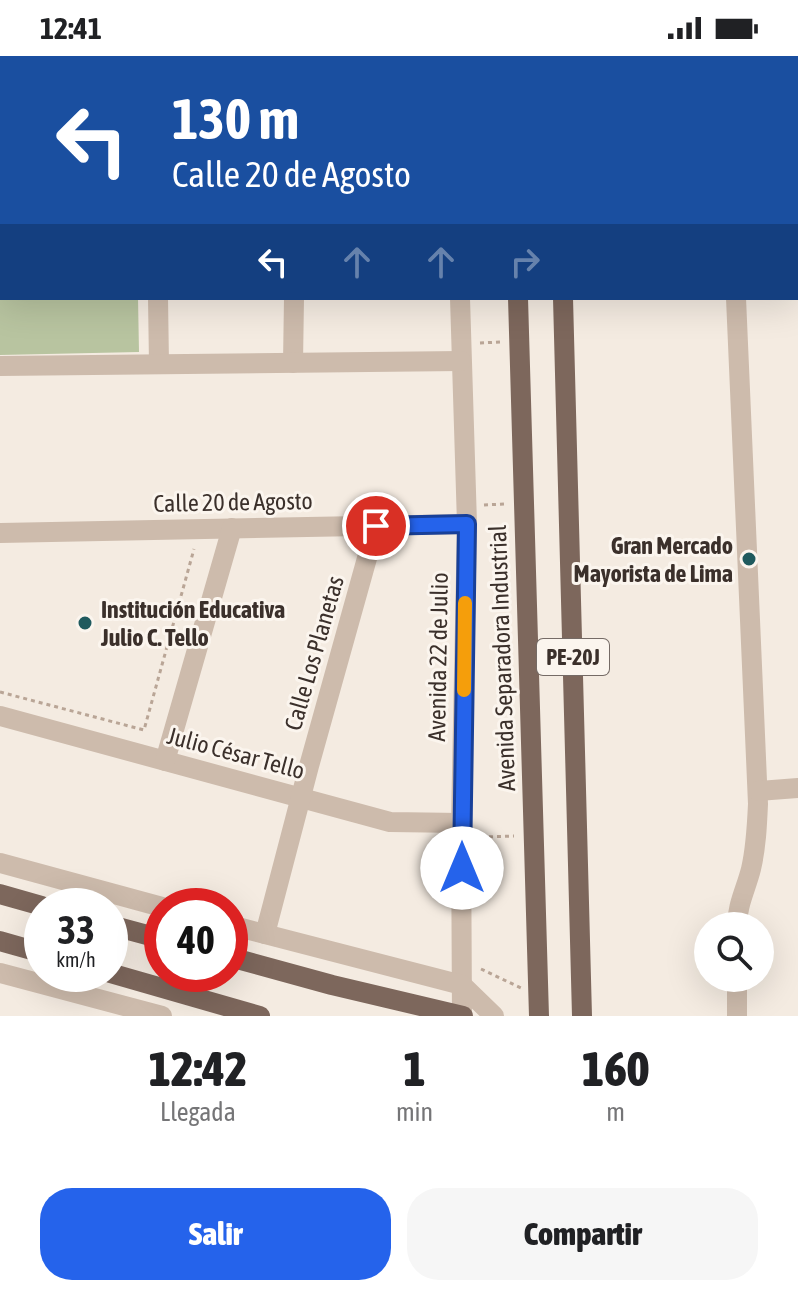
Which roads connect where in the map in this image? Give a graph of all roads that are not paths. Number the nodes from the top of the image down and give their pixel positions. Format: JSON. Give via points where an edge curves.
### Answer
{"nodes":[{"id":1,"x":158,"y":300,"type":"edge"},
{"id":2,"x":294,"y":300,"type":"edge"},
{"id":3,"x":460,"y":300,"type":"edge"},
{"id":4,"x":518,"y":300,"type":"edge"},
{"id":5,"x":563,"y":300,"type":"edge"},
{"id":6,"x":736,"y":300,"type":"edge"},
{"id":7,"x":461,"y":352,"type":"junction"},
{"id":8,"x":293,"y":363,"type":"junction"},
{"id":9,"x":159,"y":364,"type":"junction"},
{"id":10,"x":0,"y":366,"type":"edge"},
{"id":11,"x":466,"y":515,"type":"junction"},
{"id":12,"x":376,"y":526,"type":"junction"},
{"id":13,"x":232,"y":528,"type":"junction"},
{"id":14,"x":0,"y":533,"type":"edge"},
{"id":15,"x":0,"y":716,"type":"edge"},
{"id":16,"x":165,"y":761,"type":"junction"},
{"id":17,"x":798,"y":788,"type":"edge"},
{"id":18,"x":758,"y":791,"type":"junction"},
{"id":19,"x":302,"y":798,"type":"junction"},
{"id":20,"x":461,"y":830,"type":"junction"},
{"id":21,"x":0,"y":863,"type":"edge"},
{"id":22,"x":0,"y":894,"type":"edge"},
{"id":23,"x":24,"y":901,"type":"edge"},
{"id":24,"x":144,"y":902,"type":"edge"},
{"id":25,"x":737,"y":912,"type":"edge"},
{"id":26,"x":248,"y":930,"type":"edge"},
{"id":27,"x":265,"y":934,"type":"junction"},
{"id":28,"x":0,"y":941,"type":"edge"},
{"id":29,"x":24,"y":948,"type":"edge"},
{"id":30,"x":248,"y":962,"type":"edge"},
{"id":31,"x":0,"y":973,"type":"edge"},
{"id":32,"x":128,"y":978,"type":"edge"},
{"id":33,"x":462,"y":985,"type":"junction"},
{"id":34,"x":737,"y":992,"type":"edge"},
{"id":35,"x":247,"y":1014,"type":"edge"},
{"id":36,"x":162,"y":1016,"type":"edge"},
{"id":37,"x":463,"y":1016,"type":"edge"},
{"id":38,"x":494,"y":1016,"type":"edge"},
{"id":39,"x":539,"y":1016,"type":"edge"},
{"id":40,"x":582,"y":1016,"type":"edge"},
{"id":41,"x":737,"y":1016,"type":"edge"}],
"edges":[{"from":1,"to":9,"type":"street"},
{"from":2,"to":8,"type":"street"},
{"from":3,"to":7,"type":"street","name":"Avenida 22 de Julio"},
{"from":4,"to":39,"type":"main road","name":"Avenida Separadora Industrial","number":"PE-20J"},
{"from":5,"to":40,"type":"main road","number":"PE-20J"},
{"from":6,"to":18,"type":"street"},
{"from":7,"to":8,"type":"street"},
{"from":7,"to":11,"type":"street","name":"Avenida 22 de Julio"},
{"from":8,"to":9,"type":"street"},
{"from":9,"to":10,"type":"street"},
{"from":11,"to":12,"type":"street","name":"Calle 20 de Agosto"},
{"from":11,"to":20,"type":"street","name":"Avenida 22 de Julio"},
{"from":12,"to":13,"type":"street","name":"Calle 20 de Agosto"},
{"from":12,"to":19,"type":"street","name":"Calle Los Planetas"},
{"from":13,"to":14,"type":"street","name":"Calle 20 de Agosto"},
{"from":13,"to":16,"type":"street"},
{"from":15,"to":16,"type":"street","name":"Julio César Tello"},
{"from":16,"to":19,"type":"street","name":"Julio César Tello"},
{"from":17,"to":18,"type":"street"},
{"from":18,"to":25,"type":"street","via":[[751,870]]},
{"from":19,"to":20,"type":"street","name":"Julio César Tello","via":[[390,822]]},
{"from":19,"to":27,"type":"street","name":"Calle Los Planetas"},
{"from":20,"to":33,"type":"street","name":"Avenida 22 de Julio"},
{"from":21,"to":24,"type":"street"},
{"from":22,"to":23,"type":"main road"},
{"from":26,"to":27,"type":"street"},
{"from":27,"to":33,"type":"street"},
{"from":28,"to":29,"type":"main road"},
{"from":30,"to":37,"type":"main road"},
{"from":31,"to":36,"type":"street"},
{"from":32,"to":35,"type":"main road"},
{"from":33,"to":37,"type":"street","name":"Avenida 22 de Julio"},
{"from":33,"to":38,"type":"street"},
{"from":34,"to":41,"type":"street"}]}
